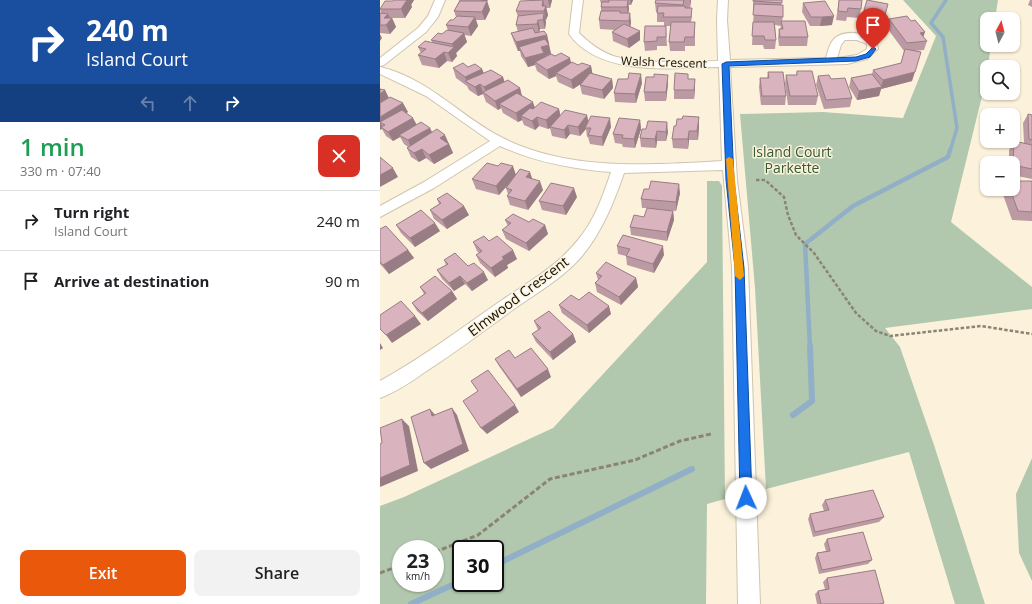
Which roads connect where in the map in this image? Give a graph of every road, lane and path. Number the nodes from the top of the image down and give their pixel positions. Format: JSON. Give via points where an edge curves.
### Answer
{"nodes":[{"id":1,"x":440,"y":0,"type":"edge"},
{"id":2,"x":578,"y":0,"type":"edge"},
{"id":3,"x":723,"y":0,"type":"edge"},
{"id":4,"x":831,"y":60,"type":"dead end"},
{"id":5,"x":380,"y":62,"type":"edge"},
{"id":6,"x":726,"y":64,"type":"junction"},
{"id":7,"x":380,"y":70,"type":"edge"},
{"id":8,"x":499,"y":141,"type":"junction"},
{"id":9,"x":730,"y":166,"type":"junction"},
{"id":10,"x":620,"y":169,"type":"junction"},
{"id":11,"x":756,"y":180,"type":"dead end"},
{"id":12,"x":380,"y":212,"type":"edge"},
{"id":13,"x":1032,"y":334,"type":"edge"},
{"id":14,"x":380,"y":390,"type":"edge"},
{"id":15,"x":711,"y":434,"type":"dead end"},
{"id":16,"x":444,"y":548,"type":"edge"},
{"id":17,"x":392,"y":568,"type":"edge"},
{"id":18,"x":380,"y":573,"type":"edge"},
{"id":19,"x":749,"y":604,"type":"edge"}],
"edges":[{"from":1,"to":5,"type":"street","via":[[433,16],[422,30]]},
{"from":2,"to":6,"type":"street","name":"Walsh Crescent","via":[[574,34],[582,43],[603,56],[635,63]]},
{"from":3,"to":6,"type":"street"},
{"from":4,"to":6,"type":"street"},
{"from":6,"to":9,"type":"street"},
{"from":7,"to":8,"type":"street","via":[[408,80]]},
{"from":8,"to":10,"type":"street","via":[[546,158]]},
{"from":8,"to":12,"type":"street"},
{"from":9,"to":10,"type":"street"},
{"from":9,"to":19,"type":"street","via":[[740,268]]},
{"from":10,"to":14,"type":"street","name":"Elmwood Crescent","via":[[606,207],[596,225],[566,263],[478,326]]},
{"from":11,"to":13,"type":"path","via":[[765,180],[784,197],[796,235],[814,253],[856,313],[876,331],[890,336],[981,326]]},
{"from":15,"to":16,"type":"path","via":[[680,441],[635,460],[550,479],[478,535]]},
{"from":17,"to":18,"type":"path"}]}
